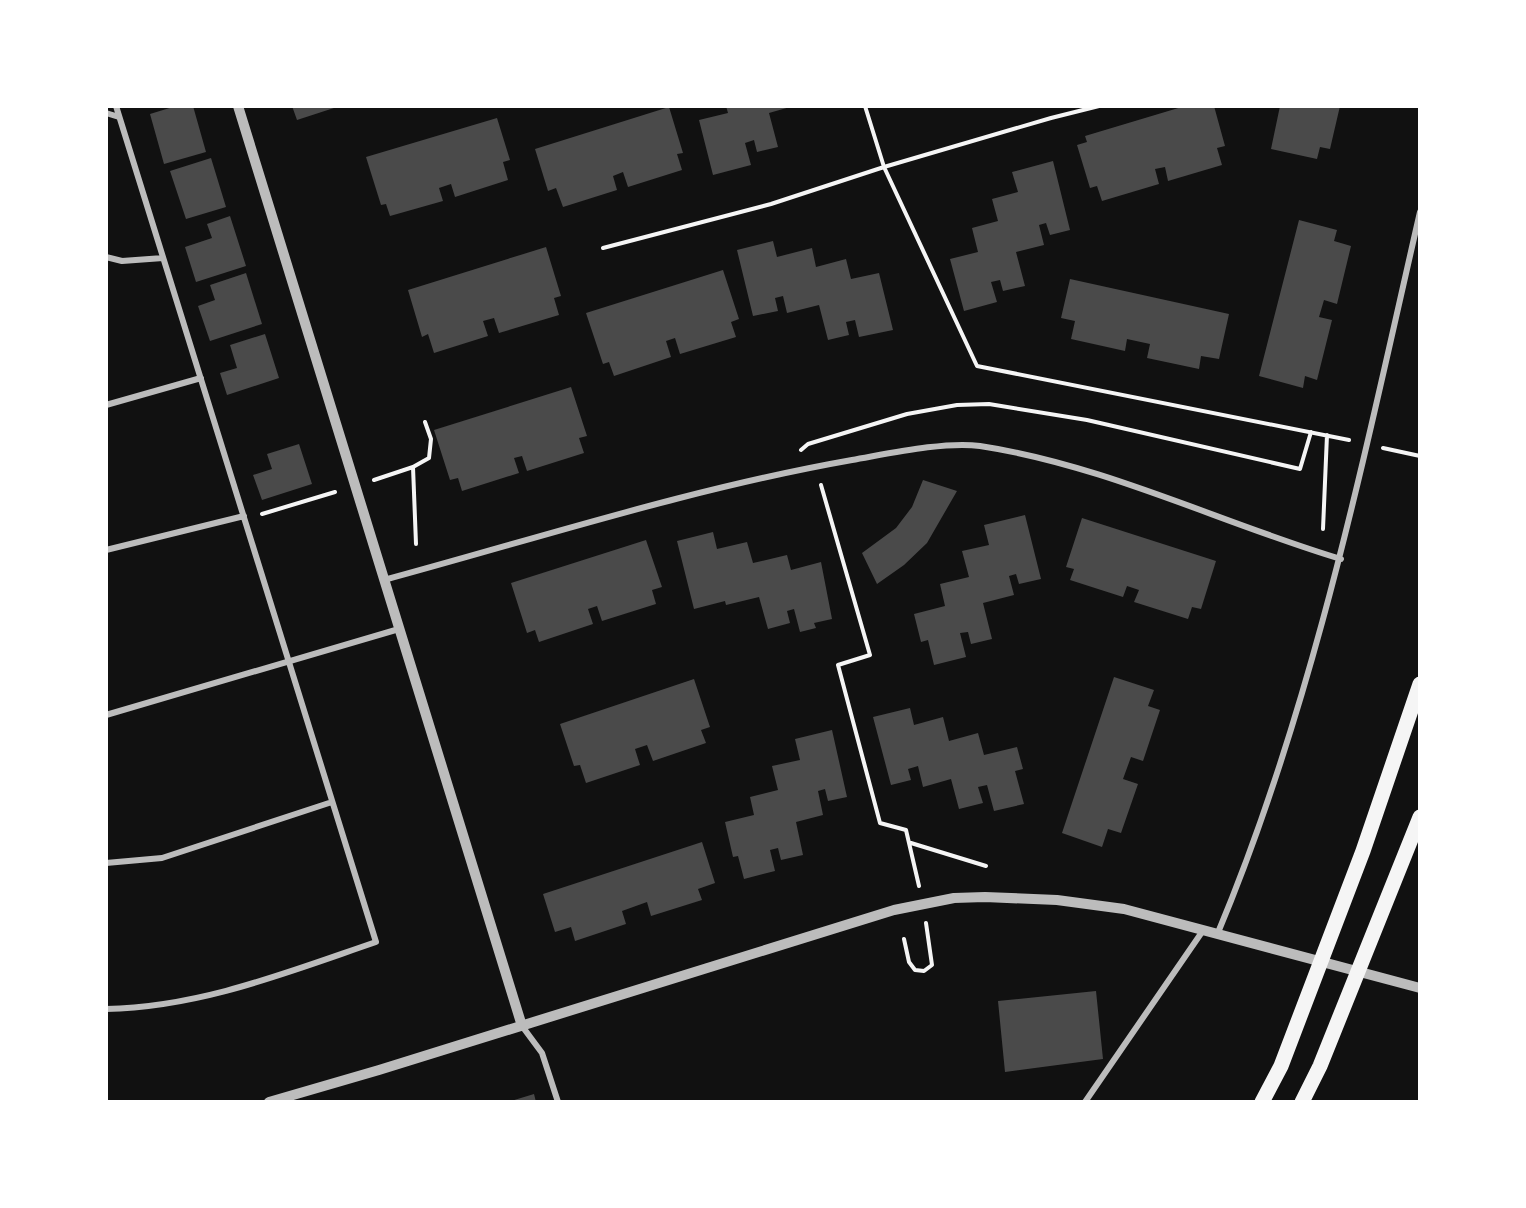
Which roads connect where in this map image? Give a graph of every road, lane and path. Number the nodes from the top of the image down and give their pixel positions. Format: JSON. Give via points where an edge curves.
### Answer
{"nodes":[{"id":1,"x":116,"y":106,"type":"edge"},
{"id":2,"x":238,"y":106,"type":"edge"},
{"id":3,"x":865,"y":106,"type":"edge"},
{"id":4,"x":1099,"y":106,"type":"edge"},
{"id":5,"x":106,"y":113,"type":"edge"},
{"id":6,"x":119,"y":117,"type":"junction"},
{"id":7,"x":884,"y":167,"type":"junction"},
{"id":8,"x":1419,"y":212,"type":"edge"},
{"id":9,"x":603,"y":248,"type":"dead end"},
{"id":10,"x":106,"y":257,"type":"edge"},
{"id":11,"x":163,"y":258,"type":"junction"},
{"id":12,"x":201,"y":378,"type":"junction"},
{"id":13,"x":106,"y":405,"type":"edge"},
{"id":14,"x":425,"y":422,"type":"dead end"},
{"id":15,"x":1311,"y":432,"type":"junction"},
{"id":16,"x":1326,"y":435,"type":"junction"},
{"id":17,"x":1336,"y":437,"type":"dead end"},
{"id":18,"x":800,"y":450,"type":"dead end"},
{"id":19,"x":816,"y":466,"type":"junction"},
{"id":20,"x":244,"y":516,"type":"junction"},
{"id":21,"x":1323,"y":529,"type":"dead end"},
{"id":22,"x":416,"y":544,"type":"dead end"},
{"id":23,"x":106,"y":550,"type":"edge"},
{"id":24,"x":1341,"y":559,"type":"junction"},
{"id":25,"x":384,"y":580,"type":"junction"},
{"id":26,"x":399,"y":630,"type":"junction"},
{"id":27,"x":289,"y":662,"type":"junction"},
{"id":28,"x":1419,"y":684,"type":"edge"},
{"id":29,"x":106,"y":715,"type":"edge"},
{"id":30,"x":332,"y":802,"type":"junction"},
{"id":31,"x":1419,"y":817,"type":"edge"},
{"id":32,"x":106,"y":863,"type":"edge"},
{"id":33,"x":986,"y":866,"type":"dead end"},
{"id":34,"x":1202,"y":932,"type":"junction"},
{"id":35,"x":1217,"y":936,"type":"junction"},
{"id":36,"x":904,"y":939,"type":"dead end"},
{"id":37,"x":931,"y":955,"type":"dead end"},
{"id":38,"x":1419,"y":988,"type":"edge"},
{"id":39,"x":106,"y":1009,"type":"edge"},
{"id":40,"x":522,"y":1026,"type":"junction"},
{"id":41,"x":269,"y":1101,"type":"edge"},
{"id":42,"x":558,"y":1101,"type":"edge"},
{"id":43,"x":1085,"y":1101,"type":"edge"},
{"id":44,"x":1262,"y":1101,"type":"edge"},
{"id":45,"x":1302,"y":1101,"type":"edge"}],
"edges":[{"from":1,"to":6,"type":"street"},
{"from":2,"to":25,"type":"street"},
{"from":3,"to":7,"type":"path"},
{"from":4,"to":7,"type":"path"},
{"from":5,"to":6,"type":"street"},
{"from":6,"to":11,"type":"street"},
{"from":7,"to":9,"type":"path","via":[[771,204]]},
{"from":7,"to":15,"type":"path","via":[[977,366]]},
{"from":8,"to":24,"type":"street"},
{"from":10,"to":11,"type":"street","via":[[122,261]]},
{"from":11,"to":12,"type":"street"},
{"from":12,"to":13,"type":"street"},
{"from":12,"to":20,"type":"street"},
{"from":14,"to":22,"type":"path","via":[[431,439],[429,458],[413,467]]},
{"from":15,"to":16,"type":"path"},
{"from":15,"to":18,"type":"path","via":[[1300,469],[1087,420],[989,404],[957,405],[907,414],[808,444]]},
{"from":16,"to":17,"type":"path"},
{"from":16,"to":21,"type":"path"},
{"from":19,"to":24,"type":"street","via":[[915,449],[977,446],[1095,474]]},
{"from":19,"to":25,"type":"street","via":[[766,476]]},
{"from":19,"to":33,"type":"path","via":[[870,655],[838,665],[880,823],[906,830],[911,843]]},
{"from":20,"to":23,"type":"street"},
{"from":20,"to":27,"type":"street"},
{"from":24,"to":35,"type":"street","via":[[1247,864]]},
{"from":25,"to":26,"type":"street"},
{"from":26,"to":27,"type":"street"},
{"from":26,"to":40,"type":"street"},
{"from":27,"to":29,"type":"street"},
{"from":27,"to":30,"type":"street"},
{"from":28,"to":44,"type":"main road","via":[[1359,861],[1281,1065]]},
{"from":30,"to":32,"type":"street","via":[[162,858]]},
{"from":30,"to":39,"type":"street","via":[[376,942],[239,988],[190,1000]]},
{"from":31,"to":45,"type":"main road","via":[[1320,1066]]},
{"from":34,"to":35,"type":"street"},
{"from":34,"to":40,"type":"street","via":[[1124,909],[1057,900],[954,898],[894,910]]},
{"from":34,"to":43,"type":"street"},
{"from":35,"to":38,"type":"street"},
{"from":36,"to":37,"type":"path","via":[[915,970],[924,971],[932,965]]},
{"from":40,"to":41,"type":"street"},
{"from":40,"to":42,"type":"street","via":[[542,1053]]}]}
